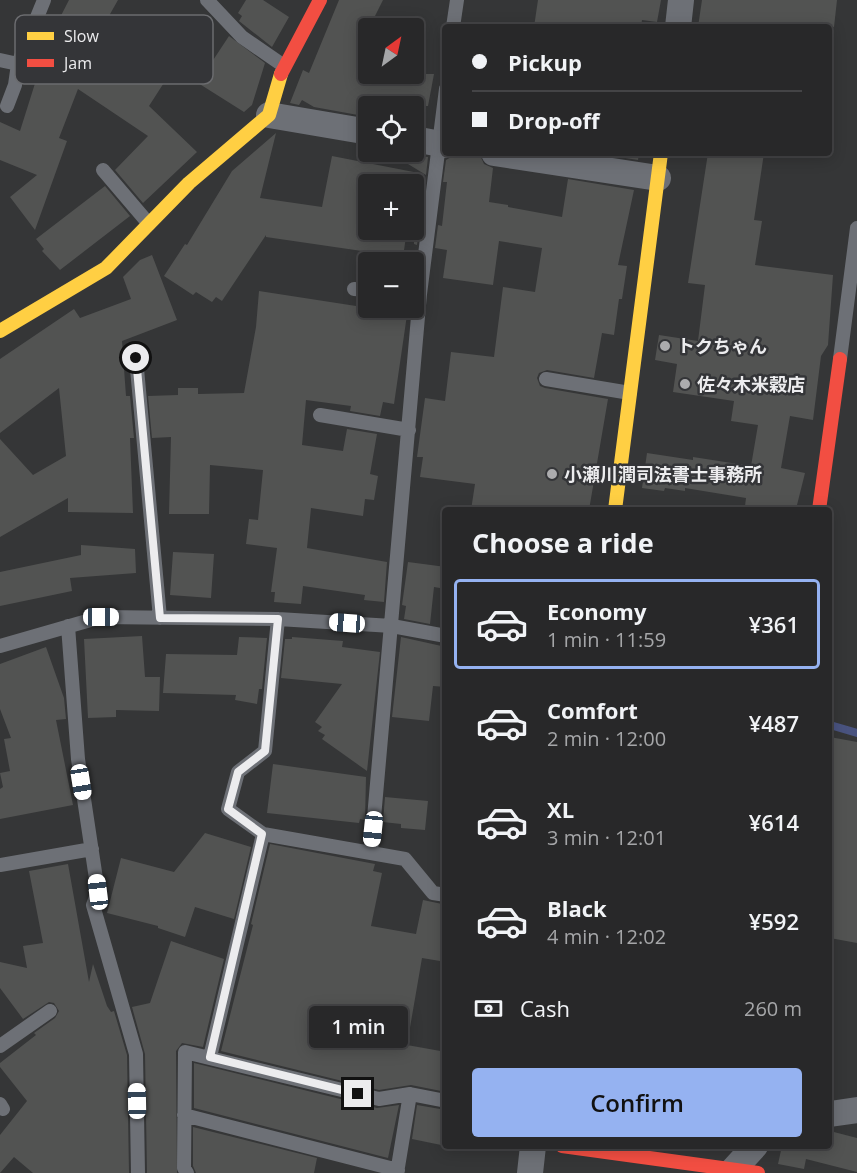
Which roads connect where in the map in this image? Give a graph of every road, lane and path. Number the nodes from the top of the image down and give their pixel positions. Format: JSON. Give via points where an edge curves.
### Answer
{"nodes":[{"id":1,"x":44,"y":0,"type":"edge"},
{"id":2,"x":207,"y":0,"type":"edge"},
{"id":3,"x":320,"y":0,"type":"edge"},
{"id":4,"x":457,"y":0,"type":"edge"},
{"id":5,"x":681,"y":0,"type":"edge"},
{"id":6,"x":38,"y":15,"type":"edge"},
{"id":7,"x":453,"y":24,"type":"edge"},
{"id":8,"x":678,"y":24,"type":"edge"},
{"id":9,"x":0,"y":60,"type":"edge"},
{"id":10,"x":15,"y":63,"type":"edge"},
{"id":11,"x":285,"y":66,"type":"junction"},
{"id":12,"x":15,"y":84,"type":"edge"},
{"id":13,"x":442,"y":105,"type":"edge"},
{"id":14,"x":7,"y":106,"type":"dead end"},
{"id":15,"x":269,"y":115,"type":"junction"},
{"id":16,"x":358,"y":130,"type":"edge"},
{"id":17,"x":433,"y":142,"type":"edge"},
{"id":18,"x":536,"y":156,"type":"edge"},
{"id":19,"x":660,"y":165,"type":"edge"},
{"id":20,"x":104,"y":170,"type":"dead end"},
{"id":21,"x":149,"y":224,"type":"junction"},
{"id":22,"x":857,"y":228,"type":"edge"},
{"id":23,"x":421,"y":252,"type":"edge"},
{"id":24,"x":354,"y":289,"type":"dead end"},
{"id":25,"x":358,"y":289,"type":"edge"},
{"id":26,"x":416,"y":318,"type":"edge"},
{"id":27,"x":0,"y":331,"type":"edge"},
{"id":28,"x":136,"y":358,"type":"dead end"},
{"id":29,"x":840,"y":359,"type":"joint"},
{"id":30,"x":546,"y":379,"type":"dead end"},
{"id":31,"x":630,"y":393,"type":"junction"},
{"id":32,"x":320,"y":415,"type":"dead end"},
{"id":33,"x":409,"y":430,"type":"junction"},
{"id":34,"x":615,"y":507,"type":"edge"},
{"id":35,"x":819,"y":507,"type":"edge"},
{"id":36,"x":160,"y":618,"type":"junction"},
{"id":37,"x":278,"y":619,"type":"junction"},
{"id":38,"x":68,"y":626,"type":"junction"},
{"id":39,"x":392,"y":626,"type":"junction"},
{"id":40,"x":442,"y":635,"type":"edge"},
{"id":41,"x":0,"y":646,"type":"edge"},
{"id":42,"x":262,"y":834,"type":"junction"},
{"id":43,"x":92,"y":849,"type":"junction"},
{"id":44,"x":371,"y":852,"type":"junction"},
{"id":45,"x":0,"y":865,"type":"edge"},
{"id":46,"x":442,"y":894,"type":"edge"},
{"id":47,"x":50,"y":1011,"type":"dead end"},
{"id":48,"x":0,"y":1046,"type":"edge"},
{"id":49,"x":210,"y":1057,"type":"junction"},
{"id":50,"x":410,"y":1094,"type":"junction"},
{"id":51,"x":442,"y":1100,"type":"edge"},
{"id":52,"x":857,"y":1110,"type":"edge"},
{"id":53,"x":832,"y":1114,"type":"edge"},
{"id":54,"x":184,"y":1115,"type":"junction"},
{"id":55,"x":533,"y":1149,"type":"edge"},
{"id":56,"x":592,"y":1149,"type":"edge"},
{"id":57,"x":751,"y":1149,"type":"edge"},
{"id":58,"x":734,"y":1163,"type":"edge"},
{"id":59,"x":397,"y":1172,"type":"edge"},
{"id":60,"x":138,"y":1173,"type":"edge"},
{"id":61,"x":187,"y":1173,"type":"edge"},
{"id":62,"x":530,"y":1173,"type":"edge"},
{"id":63,"x":758,"y":1173,"type":"edge"}],
"edges":[{"from":1,"to":6,"type":"lane"},
{"from":2,"to":11,"type":"lane","via":[[242,37]]},
{"from":3,"to":11,"type":"street"},
{"from":4,"to":7,"type":"lane"},
{"from":5,"to":8,"type":"street"},
{"from":9,"to":10,"type":"lane"},
{"from":11,"to":15,"type":"street"},
{"from":12,"to":14,"type":"lane"},
{"from":13,"to":17,"type":"lane"},
{"from":15,"to":16,"type":"street"},
{"from":15,"to":21,"type":"street","via":[[189,183]]},
{"from":17,"to":23,"type":"lane"},
{"from":18,"to":19,"type":"street"},
{"from":19,"to":31,"type":"street"},
{"from":20,"to":21,"type":"lane"},
{"from":21,"to":27,"type":"street","via":[[106,268]]},
{"from":22,"to":29,"type":"lane"},
{"from":24,"to":25,"type":"lane"},
{"from":26,"to":33,"type":"lane"},
{"from":28,"to":36,"type":"lane"},
{"from":29,"to":35,"type":"street"},
{"from":30,"to":31,"type":"lane"},
{"from":31,"to":34,"type":"street"},
{"from":32,"to":33,"type":"lane"},
{"from":33,"to":39,"type":"lane"},
{"from":36,"to":37,"type":"lane"},
{"from":36,"to":38,"type":"lane","via":[[101,617]]},
{"from":37,"to":39,"type":"lane"},
{"from":37,"to":42,"type":"lane","via":[[265,751],[238,772],[228,809]]},
{"from":38,"to":41,"type":"lane"},
{"from":38,"to":43,"type":"lane","via":[[78,759]]},
{"from":39,"to":40,"type":"lane"},
{"from":39,"to":44,"type":"lane"},
{"from":42,"to":44,"type":"lane"},
{"from":42,"to":49,"type":"lane"},
{"from":43,"to":45,"type":"lane"},
{"from":43,"to":60,"type":"lane","via":[[98,892],[93,905],[136,1054]]},
{"from":44,"to":46,"type":"lane","via":[[405,859],[433,893]]},
{"from":47,"to":48,"type":"lane"},
{"from":49,"to":50,"type":"lane","via":[[379,1099]]},
{"from":49,"to":54,"type":"lane","via":[[185,1052]]},
{"from":50,"to":51,"type":"lane"},
{"from":50,"to":59,"type":"lane"},
{"from":52,"to":53,"type":"street"},
{"from":54,"to":59,"type":"lane"},
{"from":54,"to":61,"type":"lane"},
{"from":55,"to":62,"type":"street"},
{"from":56,"to":58,"type":"street"},
{"from":57,"to":58,"type":"street"},
{"from":58,"to":63,"type":"street"}]}
